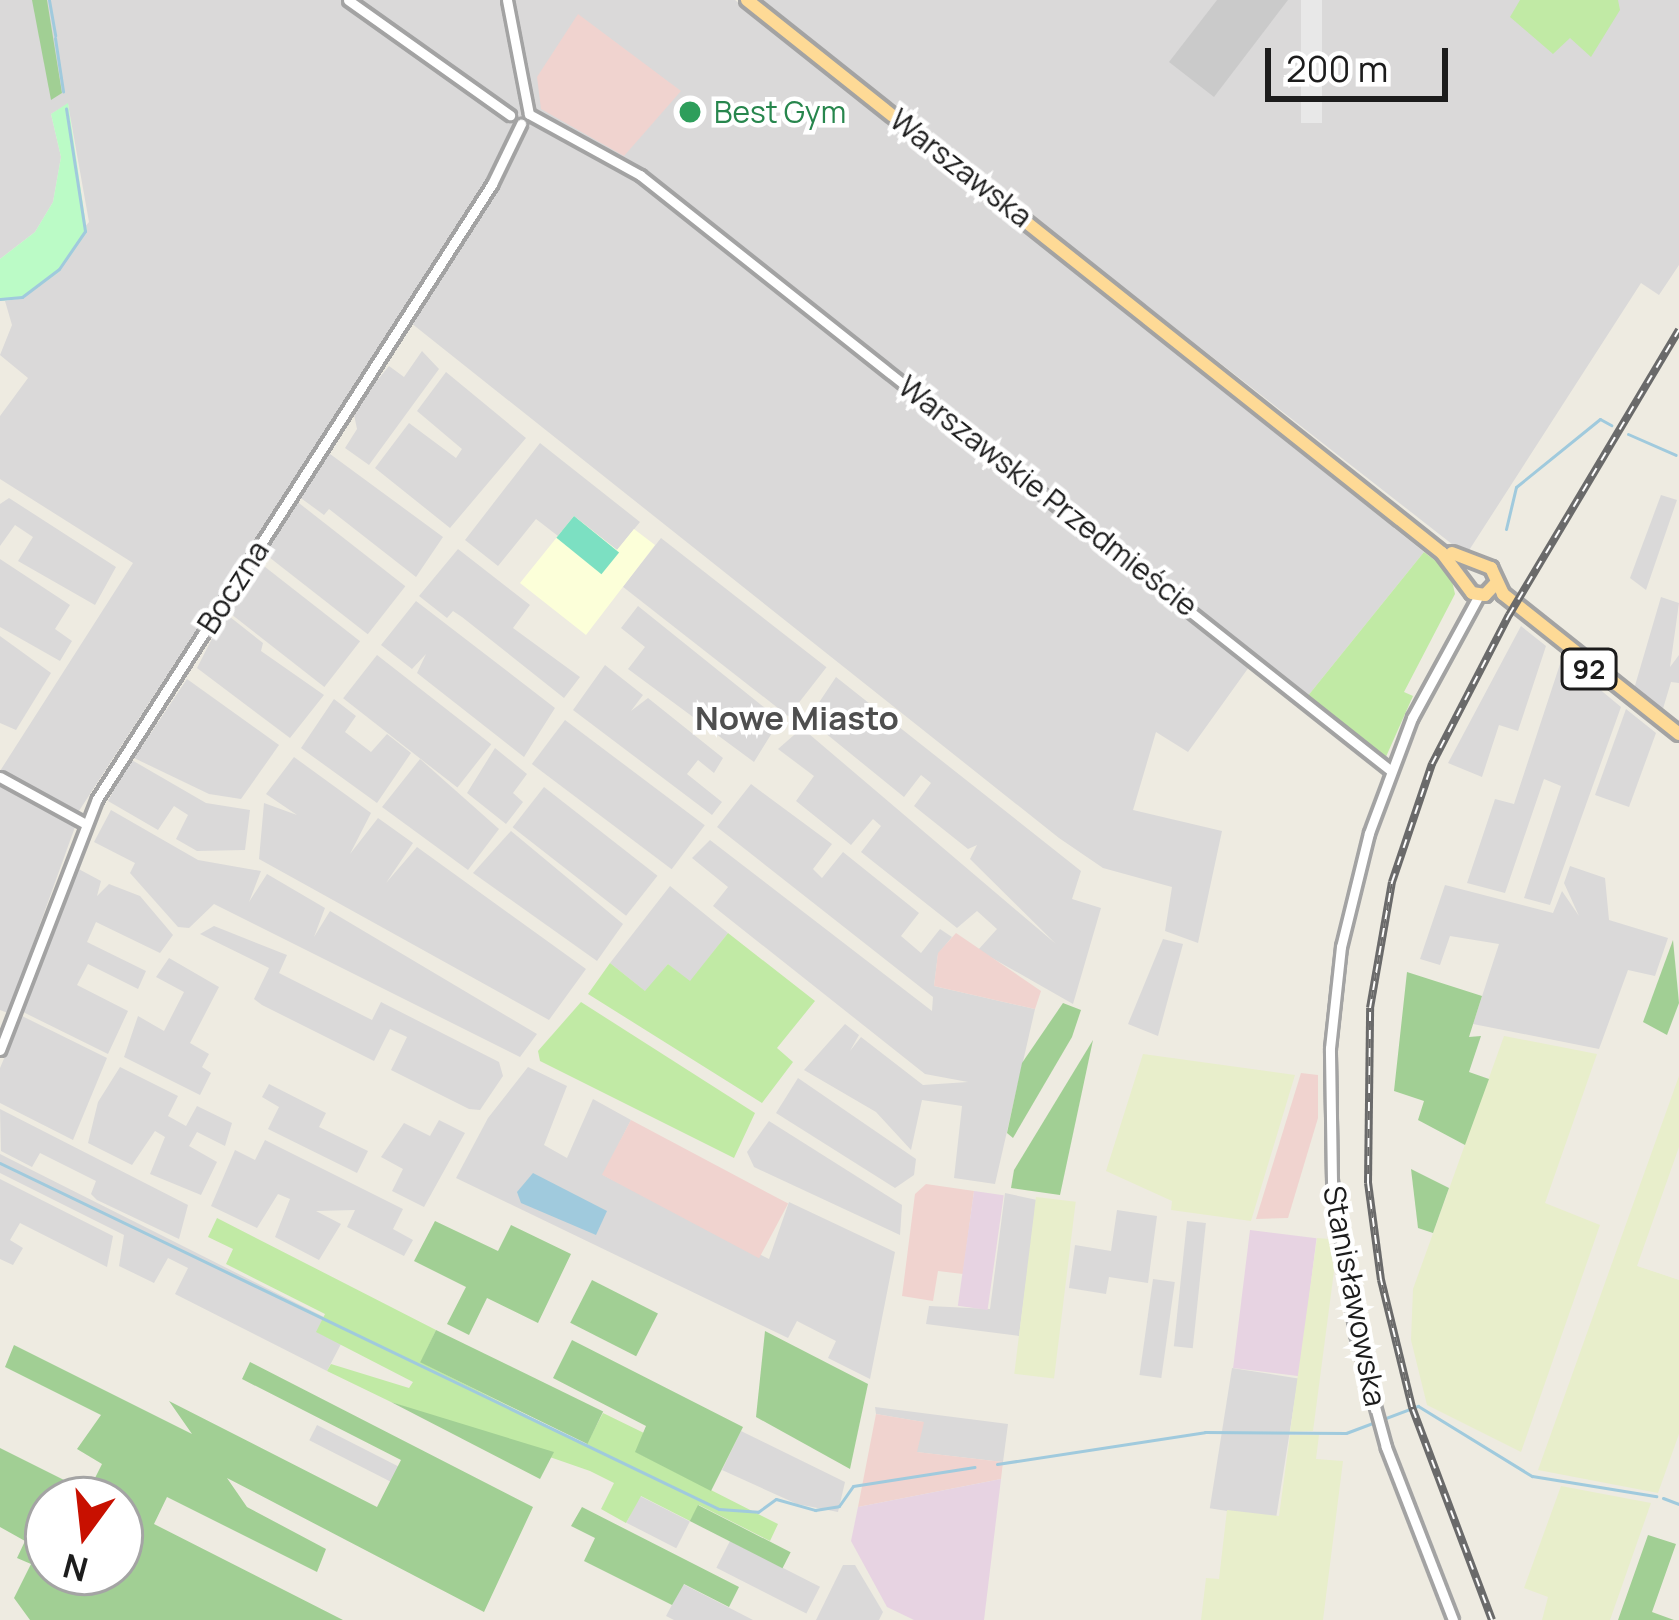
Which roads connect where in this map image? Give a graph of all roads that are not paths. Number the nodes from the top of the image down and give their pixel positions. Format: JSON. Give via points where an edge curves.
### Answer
{"nodes":[{"id":1,"x":348,"y":0,"type":"edge"},
{"id":2,"x":507,"y":0,"type":"edge"},
{"id":3,"x":747,"y":0,"type":"edge"},
{"id":4,"x":518,"y":114,"type":"junction"},
{"id":5,"x":1478,"y":584,"type":"junction"},
{"id":6,"x":1679,"y":738,"type":"edge"},
{"id":7,"x":1390,"y":770,"type":"junction"},
{"id":8,"x":0,"y":777,"type":"edge"},
{"id":9,"x":84,"y":824,"type":"junction"},
{"id":10,"x":0,"y":1050,"type":"edge"},
{"id":11,"x":1453,"y":1620,"type":"edge"}],
"edges":[{"from":1,"to":4,"type":"street","name":"Warszawskie Przedmieście"},
{"from":2,"to":4,"type":"street","name":"Boczna"},
{"from":3,"to":5,"type":"main road","name":"Warszawska","number":"92"},
{"from":4,"to":7,"type":"street","name":"Warszawskie Przedmieście","via":[[631,168]]},
{"from":4,"to":9,"type":"street","name":"Boczna","via":[[510,146]]},
{"from":5,"to":6,"type":"main road","name":"Warszawska","number":"92"},
{"from":5,"to":7,"type":"street","name":"Stanisławowska"},
{"from":7,"to":11,"type":"street","name":"Stanisławowska","via":[[1346,922],[1331,1031],[1332,1181],[1377,1420]]},
{"from":8,"to":9,"type":"street"},
{"from":9,"to":10,"type":"street","name":"Boczna"}]}
